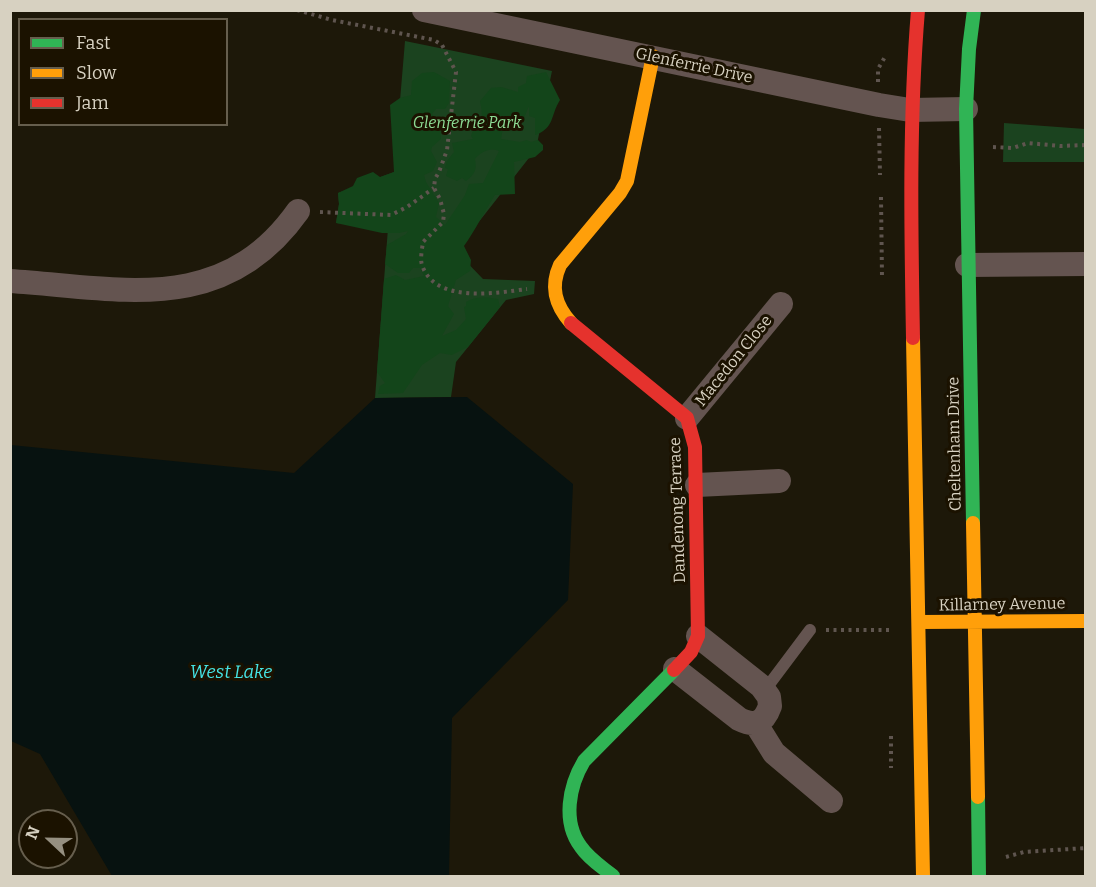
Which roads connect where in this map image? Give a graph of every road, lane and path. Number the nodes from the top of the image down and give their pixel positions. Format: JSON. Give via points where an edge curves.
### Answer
{"nodes":[{"id":1,"x":297,"y":10,"type":"edge"},
{"id":2,"x":424,"y":10,"type":"edge"},
{"id":3,"x":918,"y":10,"type":"edge"},
{"id":4,"x":974,"y":10,"type":"edge"},
{"id":5,"x":516,"y":20,"type":"edge"},
{"id":6,"x":653,"y":56,"type":"junction"},
{"id":7,"x":966,"y":109,"type":"junction"},
{"id":8,"x":910,"y":110,"type":"junction"},
{"id":9,"x":1086,"y":145,"type":"edge"},
{"id":10,"x":989,"y":147,"type":"dead end"},
{"id":11,"x":435,"y":188,"type":"junction"},
{"id":12,"x":298,"y":211,"type":"joint"},
{"id":13,"x":1086,"y":264,"type":"edge"},
{"id":14,"x":967,"y":265,"type":"junction"},
{"id":15,"x":10,"y":281,"type":"edge"},
{"id":16,"x":554,"y":285,"type":"junction"},
{"id":17,"x":781,"y":304,"type":"dead end"},
{"id":18,"x":687,"y":418,"type":"junction"},
{"id":19,"x":779,"y":481,"type":"dead end"},
{"id":20,"x":697,"y":485,"type":"junction"},
{"id":21,"x":1086,"y":621,"type":"edge"},
{"id":22,"x":919,"y":622,"type":"junction"},
{"id":23,"x":974,"y":623,"type":"junction"},
{"id":24,"x":810,"y":630,"type":"joint"},
{"id":25,"x":893,"y":630,"type":"dead end"},
{"id":26,"x":698,"y":636,"type":"junction"},
{"id":27,"x":675,"y":669,"type":"junction"},
{"id":28,"x":765,"y":690,"type":"junction"},
{"id":29,"x":756,"y":724,"type":"junction"},
{"id":30,"x":831,"y":801,"type":"dead end"},
{"id":31,"x":1086,"y":848,"type":"edge"},
{"id":32,"x":1004,"y":858,"type":"dead end"},
{"id":33,"x":613,"y":876,"type":"edge"},
{"id":34,"x":923,"y":876,"type":"edge"},
{"id":35,"x":979,"y":876,"type":"edge"}],
"edges":[{"from":1,"to":11,"type":"path","via":[[442,45],[456,72],[447,150]]},
{"from":2,"to":5,"type":"street","name":"Glenferrie Drive"},
{"from":3,"to":8,"type":"main road"},
{"from":4,"to":7,"type":"main road","name":"Cheltenham Drive"},
{"from":5,"to":6,"type":"street","name":"Glenferrie Drive"},
{"from":6,"to":8,"type":"street","name":"Glenferrie Drive"},
{"from":6,"to":16,"type":"main road","via":[[627,181],[560,265]]},
{"from":7,"to":8,"type":"street","name":"Glenferrie Drive"},
{"from":7,"to":14,"type":"main road","name":"Cheltenham Drive"},
{"from":8,"to":22,"type":"main road"},
{"from":9,"to":10,"type":"path","via":[[1028,142],[1013,148]]},
{"from":11,"to":12,"type":"path","via":[[391,214]]},
{"from":11,"to":16,"type":"path","via":[[443,222],[423,242],[421,263],[438,285],[450,291],[485,294]]},
{"from":12,"to":15,"type":"street","via":[[287,227],[255,255],[225,275],[194,285],[124,291]]},
{"from":13,"to":14,"type":"street"},
{"from":14,"to":23,"type":"main road","name":"Cheltenham Drive"},
{"from":16,"to":18,"type":"main road","name":"Dandenong Terrace","via":[[557,303],[573,325]]},
{"from":17,"to":18,"type":"street","name":"Macedon Close"},
{"from":18,"to":20,"type":"main road","name":"Dandenong Terrace","via":[[695,447]]},
{"from":19,"to":20,"type":"street"},
{"from":20,"to":26,"type":"main road","name":"Dandenong Terrace"},
{"from":21,"to":23,"type":"main road","name":"Killarney Avenue"},
{"from":22,"to":23,"type":"main road","name":"Killarney Avenue"},
{"from":22,"to":34,"type":"main road"},
{"from":23,"to":35,"type":"main road","name":"Cheltenham Drive"},
{"from":24,"to":25,"type":"path"},
{"from":24,"to":28,"type":"lane"},
{"from":26,"to":27,"type":"main road","via":[[691,652]]},
{"from":26,"to":28,"type":"street"},
{"from":27,"to":29,"type":"street","via":[[739,719]]},
{"from":27,"to":33,"type":"main road","via":[[584,761],[572,784],[570,813],[578,844]]},
{"from":28,"to":29,"type":"street","via":[[770,706],[763,720]]},
{"from":29,"to":30,"type":"street","via":[[774,753]]},
{"from":31,"to":32,"type":"path","via":[[1024,852]]}]}
